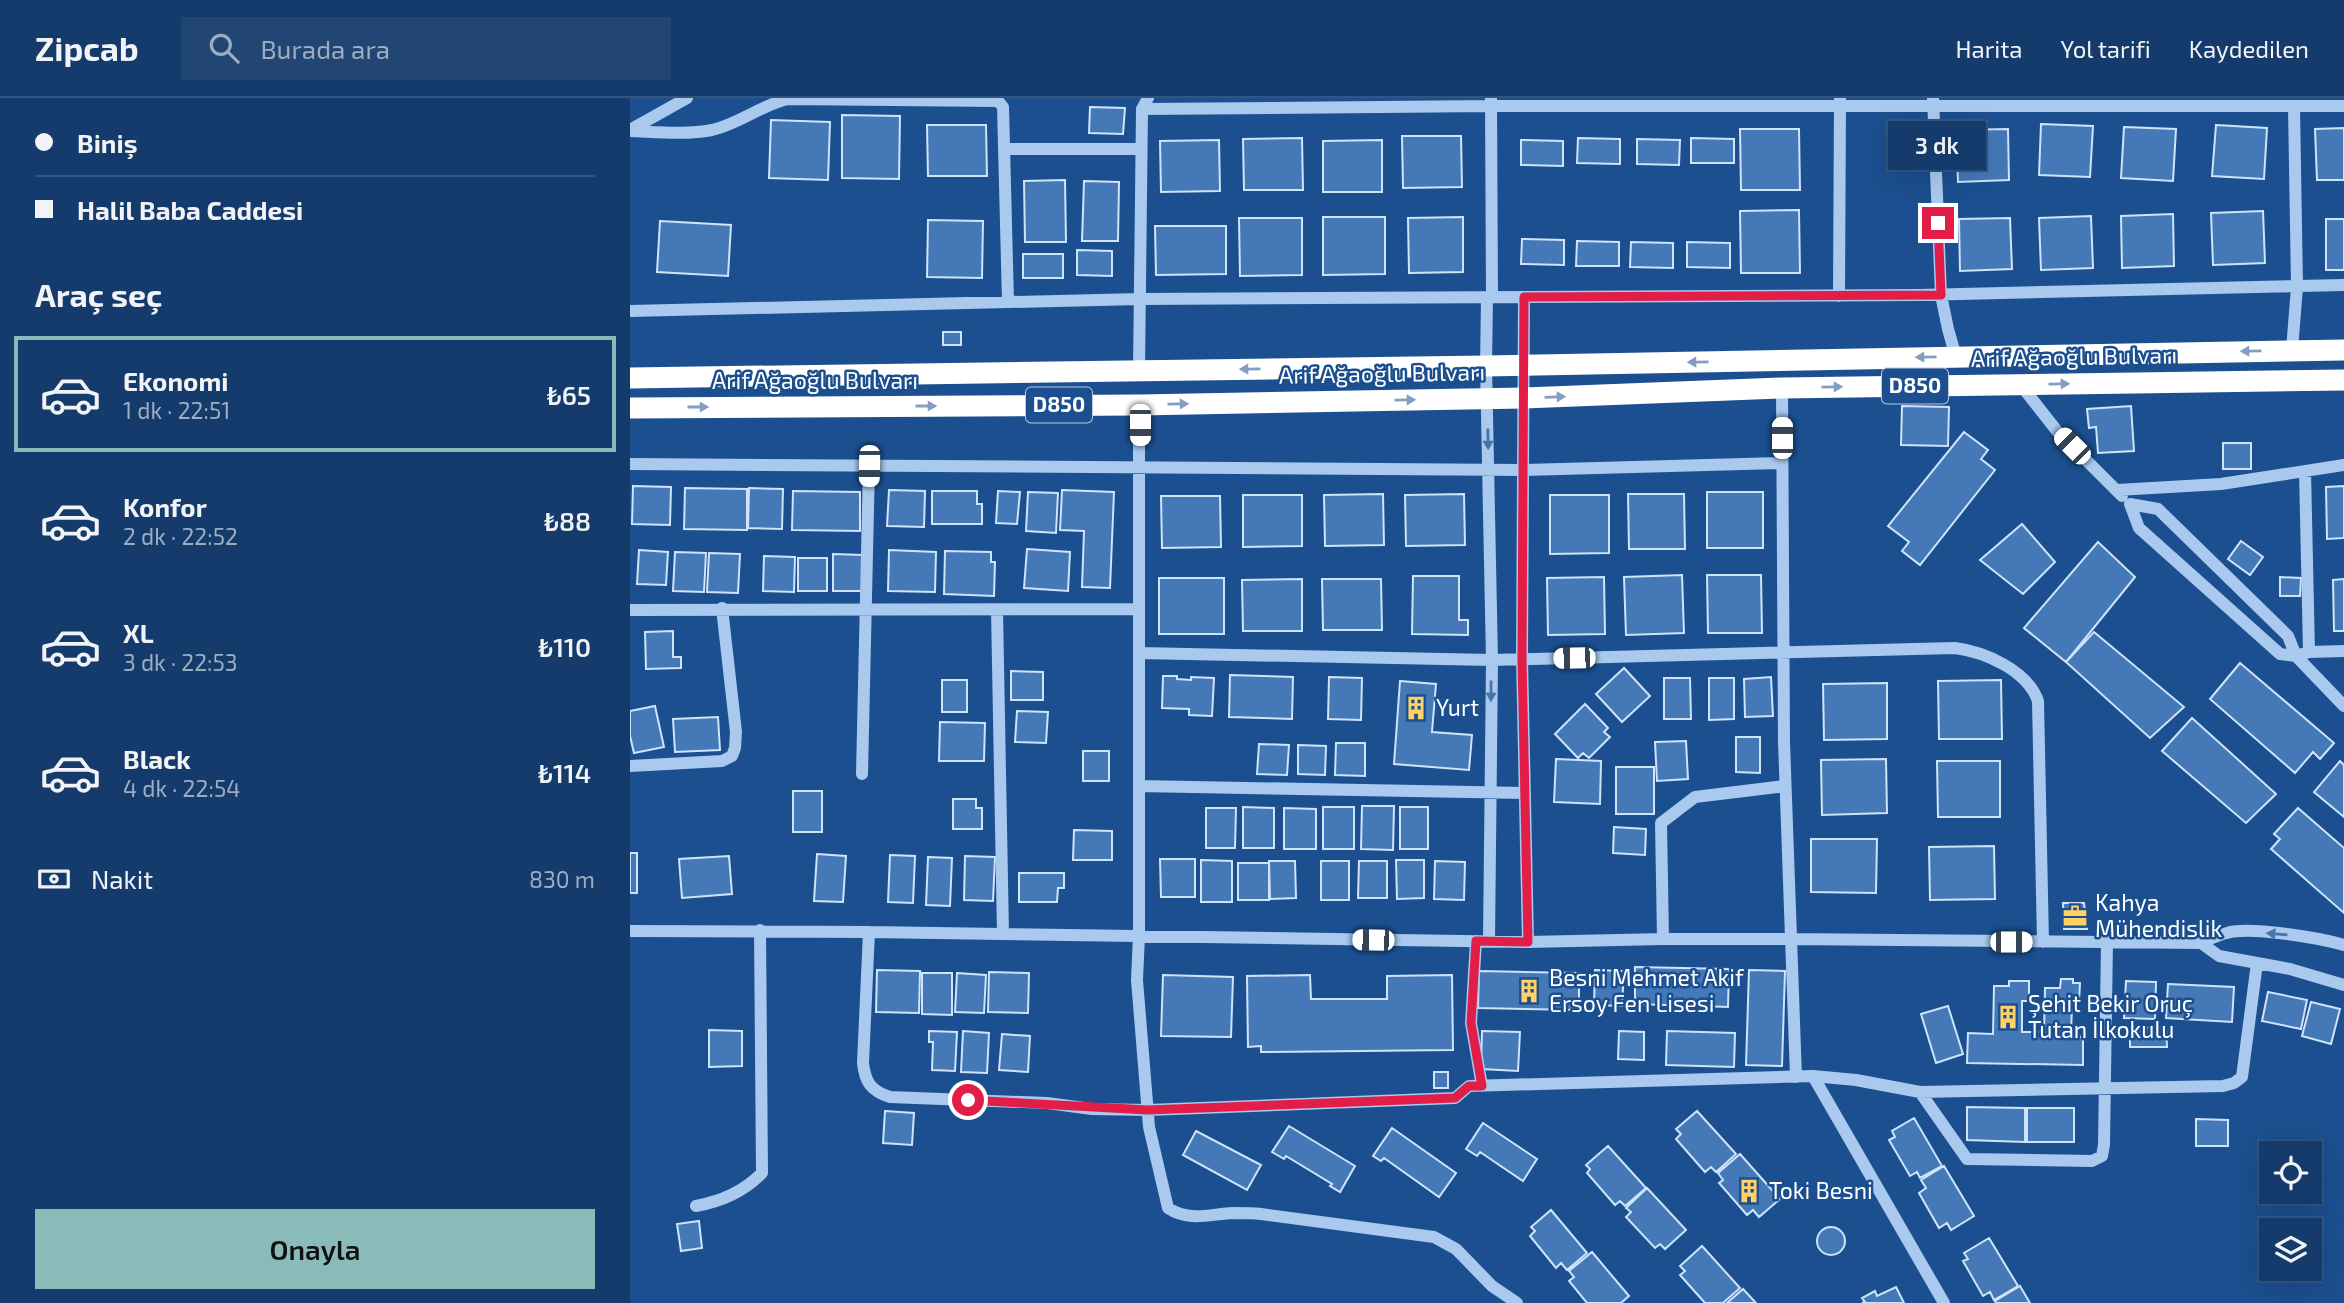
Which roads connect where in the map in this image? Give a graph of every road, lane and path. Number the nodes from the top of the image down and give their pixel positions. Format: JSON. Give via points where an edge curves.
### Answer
{"nodes":[{"id":1,"x":687,"y":98,"type":"edge"},
{"id":2,"x":1491,"y":102,"type":"edge"},
{"id":3,"x":1840,"y":102,"type":"edge"},
{"id":4,"x":1933,"y":102,"type":"edge"},
{"id":5,"x":2278,"y":102,"type":"edge"},
{"id":6,"x":2310,"y":102,"type":"edge"},
{"id":7,"x":1145,"y":104,"type":"edge"},
{"id":8,"x":2294,"y":106,"type":"junction"},
{"id":9,"x":2344,"y":106,"type":"edge"},
{"id":10,"x":630,"y":131,"type":"edge"},
{"id":11,"x":1004,"y":149,"type":"junction"},
{"id":12,"x":1141,"y":149,"type":"junction"},
{"id":13,"x":2344,"y":285,"type":"edge"},
{"id":14,"x":2297,"y":287,"type":"junction"},
{"id":15,"x":1941,"y":295,"type":"junction"},
{"id":16,"x":1839,"y":296,"type":"junction"},
{"id":17,"x":1490,"y":297,"type":"junction"},
{"id":18,"x":1524,"y":297,"type":"junction"},
{"id":19,"x":1140,"y":299,"type":"junction"},
{"id":20,"x":1008,"y":302,"type":"junction"},
{"id":21,"x":630,"y":311,"type":"edge"},
{"id":22,"x":2292,"y":350,"type":"junction"},
{"id":23,"x":2344,"y":350,"type":"edge"},
{"id":24,"x":1956,"y":357,"type":"junction"},
{"id":25,"x":1523,"y":365,"type":"junction"},
{"id":26,"x":1486,"y":366,"type":"junction"},
{"id":27,"x":1139,"y":371,"type":"junction"},
{"id":28,"x":630,"y":378,"type":"edge"},
{"id":29,"x":2344,"y":380,"type":"edge"},
{"id":30,"x":2020,"y":384,"type":"junction"},
{"id":31,"x":1782,"y":388,"type":"junction"},
{"id":32,"x":1524,"y":398,"type":"junction"},
{"id":33,"x":1487,"y":399,"type":"junction"},
{"id":34,"x":1139,"y":405,"type":"junction"},
{"id":35,"x":630,"y":408,"type":"edge"},
{"id":36,"x":1782,"y":463,"type":"junction"},
{"id":37,"x":630,"y":464,"type":"edge"},
{"id":38,"x":2344,"y":465,"type":"edge"},
{"id":39,"x":869,"y":466,"type":"junction"},
{"id":40,"x":1140,"y":467,"type":"junction"},
{"id":41,"x":1489,"y":469,"type":"junction"},
{"id":42,"x":1524,"y":470,"type":"junction"},
{"id":43,"x":2305,"y":471,"type":"junction"},
{"id":44,"x":2117,"y":490,"type":"junction"},
{"id":45,"x":2130,"y":504,"type":"junction"},
{"id":46,"x":722,"y":608,"type":"junction"},
{"id":47,"x":1139,"y":608,"type":"junction"},
{"id":48,"x":866,"y":609,"type":"junction"},
{"id":49,"x":630,"y":610,"type":"edge"},
{"id":50,"x":997,"y":610,"type":"junction"},
{"id":51,"x":2344,"y":651,"type":"edge"},
{"id":52,"x":2309,"y":652,"type":"junction"},
{"id":53,"x":1139,"y":653,"type":"junction"},
{"id":54,"x":1783,"y":654,"type":"junction"},
{"id":55,"x":2295,"y":656,"type":"junction"},
{"id":56,"x":1522,"y":659,"type":"junction"},
{"id":57,"x":1492,"y":660,"type":"junction"},
{"id":58,"x":2344,"y":706,"type":"edge"},
{"id":59,"x":630,"y":766,"type":"edge"},
{"id":60,"x":862,"y":774,"type":"dead end"},
{"id":61,"x":1139,"y":786,"type":"junction"},
{"id":62,"x":1785,"y":786,"type":"junction"},
{"id":63,"x":1490,"y":793,"type":"junction"},
{"id":64,"x":1525,"y":793,"type":"junction"},
{"id":65,"x":630,"y":930,"type":"edge"},
{"id":66,"x":760,"y":930,"type":"junction"},
{"id":67,"x":869,"y":932,"type":"junction"},
{"id":68,"x":1003,"y":934,"type":"junction"},
{"id":69,"x":1139,"y":936,"type":"junction"},
{"id":70,"x":1663,"y":939,"type":"junction"},
{"id":71,"x":1790,"y":939,"type":"junction"},
{"id":72,"x":1483,"y":941,"type":"junction"},
{"id":73,"x":1528,"y":942,"type":"junction"},
{"id":74,"x":2043,"y":942,"type":"junction"},
{"id":75,"x":2107,"y":942,"type":"junction"},
{"id":76,"x":2201,"y":943,"type":"junction"},
{"id":77,"x":2344,"y":945,"type":"edge"},
{"id":78,"x":2257,"y":963,"type":"junction"},
{"id":79,"x":2344,"y":985,"type":"edge"},
{"id":80,"x":1813,"y":1076,"type":"junction"},
{"id":81,"x":1796,"y":1077,"type":"junction"},
{"id":82,"x":1482,"y":1086,"type":"junction"},
{"id":83,"x":2105,"y":1088,"type":"junction"},
{"id":84,"x":1920,"y":1092,"type":"junction"},
{"id":85,"x":1148,"y":1110,"type":"junction"},
{"id":86,"x":696,"y":1206,"type":"dead end"},
{"id":87,"x":1517,"y":1303,"type":"edge"},
{"id":88,"x":1944,"y":1303,"type":"edge"}],
"edges":[{"from":1,"to":10,"type":"street"},
{"from":2,"to":3,"type":"street"},
{"from":2,"to":7,"type":"street"},
{"from":2,"to":17,"type":"street"},
{"from":3,"to":4,"type":"street"},
{"from":3,"to":16,"type":"street"},
{"from":4,"to":5,"type":"street"},
{"from":4,"to":15,"type":"street"},
{"from":5,"to":8,"type":"street"},
{"from":6,"to":8,"type":"street"},
{"from":6,"to":9,"type":"street"},
{"from":7,"to":12,"type":"street"},
{"from":8,"to":14,"type":"street"},
{"from":10,"to":11,"type":"street","via":[[713,130],[788,99],[985,100],[1003,107]]},
{"from":11,"to":12,"type":"street"},
{"from":11,"to":20,"type":"street"},
{"from":12,"to":19,"type":"street"},
{"from":13,"to":14,"type":"street"},
{"from":14,"to":15,"type":"street"},
{"from":14,"to":22,"type":"street"},
{"from":15,"to":16,"type":"street"},
{"from":15,"to":24,"type":"street"},
{"from":16,"to":18,"type":"street"},
{"from":17,"to":18,"type":"street"},
{"from":17,"to":19,"type":"street"},
{"from":17,"to":26,"type":"street"},
{"from":18,"to":25,"type":"street"},
{"from":19,"to":20,"type":"street"},
{"from":19,"to":27,"type":"street"},
{"from":20,"to":21,"type":"street"},
{"from":22,"to":23,"type":"highway","name":"Arif Ağaoğlu Bulvarı","number":"D850"},
{"from":22,"to":24,"type":"highway","name":"Arif Ağaoğlu Bulvarı","number":"D850","one_way":true},
{"from":24,"to":25,"type":"highway","name":"Arif Ağaoğlu Bulvarı","number":"D850","one_way":true},
{"from":25,"to":26,"type":"highway","name":"Arif Ağaoğlu Bulvarı","number":"D850"},
{"from":25,"to":32,"type":"street"},
{"from":26,"to":27,"type":"highway","name":"Arif Ağaoğlu Bulvarı","number":"D850","one_way":true},
{"from":26,"to":33,"type":"street"},
{"from":27,"to":28,"type":"highway","name":"Arif Ağaoğlu Bulvarı","number":"D850"},
{"from":30,"to":29,"type":"highway","name":"Arif Ağaoğlu Bulvarı","number":"D850","one_way":true},
{"from":31,"to":30,"type":"highway","name":"Arif Ağaoğlu Bulvarı","number":"D850","one_way":true},
{"from":30,"to":44,"type":"street","via":[[2057,430]]},
{"from":32,"to":31,"type":"highway","name":"Arif Ağaoğlu Bulvarı","number":"D850","one_way":true},
{"from":31,"to":36,"type":"street"},
{"from":32,"to":33,"type":"highway","name":"Arif Ağaoğlu Bulvarı","number":"D850"},
{"from":32,"to":42,"type":"street"},
{"from":34,"to":33,"type":"highway","name":"Arif Ağaoğlu Bulvarı","number":"D850","one_way":true},
{"from":33,"to":41,"type":"street","one_way":true},
{"from":35,"to":34,"type":"highway","name":"Arif Ağaoğlu Bulvarı","number":"D850","one_way":true},
{"from":34,"to":40,"type":"street"},
{"from":36,"to":42,"type":"street"},
{"from":36,"to":54,"type":"street"},
{"from":37,"to":39,"type":"street"},
{"from":38,"to":43,"type":"street"},
{"from":39,"to":40,"type":"street"},
{"from":39,"to":48,"type":"street"},
{"from":40,"to":41,"type":"street"},
{"from":40,"to":47,"type":"street"},
{"from":41,"to":42,"type":"street"},
{"from":41,"to":57,"type":"street"},
{"from":42,"to":56,"type":"street"},
{"from":43,"to":44,"type":"street","via":[[2221,484]]},
{"from":43,"to":52,"type":"street"},
{"from":44,"to":45,"type":"street"},
{"from":45,"to":55,"type":"street","via":[[2139,527],[2280,654]]},
{"from":45,"to":55,"type":"street","via":[[2158,509],[2288,636]]},
{"from":46,"to":48,"type":"street"},
{"from":46,"to":49,"type":"street"},
{"from":46,"to":59,"type":"street","via":[[736,732],[732,756],[722,761]]},
{"from":47,"to":50,"type":"street"},
{"from":47,"to":53,"type":"street"},
{"from":48,"to":50,"type":"street"},
{"from":48,"to":60,"type":"street"},
{"from":50,"to":68,"type":"street"},
{"from":51,"to":52,"type":"street"},
{"from":52,"to":55,"type":"street"},
{"from":53,"to":57,"type":"street"},
{"from":53,"to":61,"type":"street"},
{"from":54,"to":56,"type":"street"},
{"from":54,"to":62,"type":"street"},
{"from":54,"to":74,"type":"street","via":[[1976,651],[2016,673],[2034,689],[2038,701]]},
{"from":55,"to":58,"type":"street"},
{"from":56,"to":57,"type":"street"},
{"from":56,"to":64,"type":"street"},
{"from":57,"to":63,"type":"street","one_way":true},
{"from":61,"to":63,"type":"street"},
{"from":61,"to":69,"type":"street"},
{"from":62,"to":70,"type":"street","via":[[1695,797],[1661,823]]},
{"from":62,"to":71,"type":"street"},
{"from":63,"to":64,"type":"street"},
{"from":63,"to":72,"type":"street"},
{"from":64,"to":73,"type":"street"},
{"from":65,"to":66,"type":"street"},
{"from":66,"to":67,"type":"street"},
{"from":66,"to":86,"type":"street","via":[[762,1173],[720,1201]]},
{"from":67,"to":68,"type":"street"},
{"from":67,"to":85,"type":"street","via":[[863,1063],[864,1076],[877,1093]]},
{"from":68,"to":69,"type":"street"},
{"from":69,"to":72,"type":"street"},
{"from":69,"to":85,"type":"street","via":[[1137,980]]},
{"from":70,"to":71,"type":"street"},
{"from":70,"to":73,"type":"street"},
{"from":71,"to":74,"type":"street"},
{"from":71,"to":81,"type":"street"},
{"from":72,"to":73,"type":"street"},
{"from":72,"to":82,"type":"street","via":[[1471,1023]]},
{"from":74,"to":75,"type":"street"},
{"from":75,"to":76,"type":"street"},
{"from":75,"to":83,"type":"street"},
{"from":77,"to":76,"type":"street","one_way":true,"via":[[2252,932],[2229,932]]},
{"from":76,"to":78,"type":"street","via":[[2219,956]]},
{"from":78,"to":79,"type":"street"},
{"from":78,"to":83,"type":"street","via":[[2242,1077],[2223,1086]]},
{"from":80,"to":81,"type":"street"},
{"from":80,"to":84,"type":"street"},
{"from":80,"to":88,"type":"street"},
{"from":81,"to":82,"type":"street"},
{"from":82,"to":85,"type":"street","via":[[1469,1086],[1455,1098]]},
{"from":83,"to":84,"type":"street"},
{"from":83,"to":84,"type":"street","via":[[2104,1145],[2102,1156],[2092,1161],[1967,1159]]},
{"from":85,"to":87,"type":"street","via":[[1163,1194],[1168,1208],[1177,1214],[1261,1214],[1434,1237],[1456,1249],[1492,1286]]}]}
